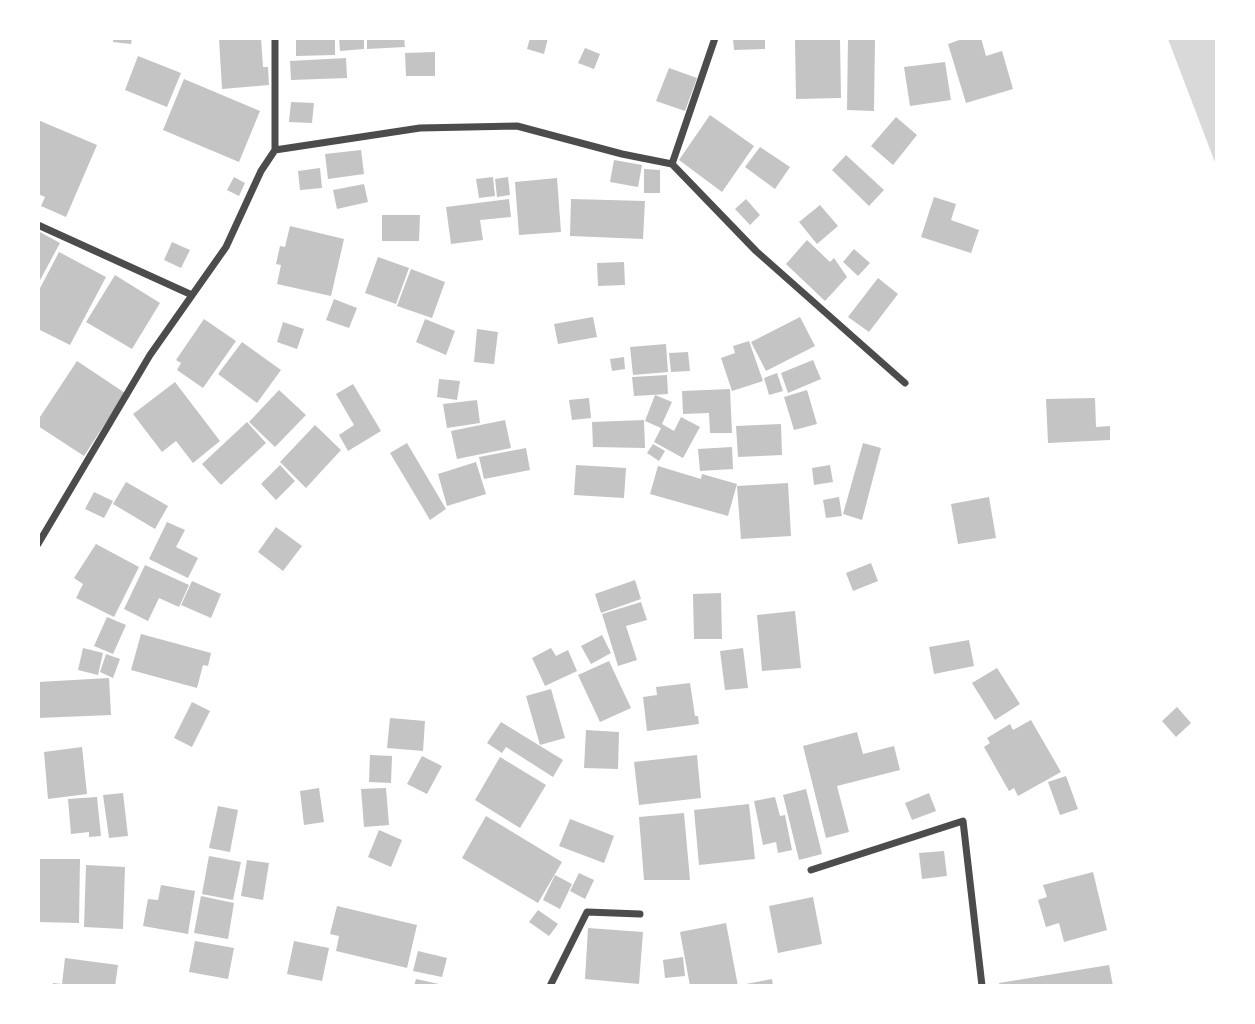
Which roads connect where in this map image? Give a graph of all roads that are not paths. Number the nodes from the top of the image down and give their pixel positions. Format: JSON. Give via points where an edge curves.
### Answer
{"nodes":[{"id":1,"x":275,"y":38,"type":"edge"},
{"id":2,"x":715,"y":38,"type":"edge"},
{"id":3,"x":275,"y":150,"type":"junction"},
{"id":4,"x":672,"y":164,"type":"junction"},
{"id":5,"x":38,"y":225,"type":"edge"},
{"id":6,"x":192,"y":295,"type":"junction"},
{"id":7,"x":905,"y":383,"type":"dead end"},
{"id":8,"x":38,"y":544,"type":"edge"},
{"id":9,"x":811,"y":870,"type":"dead end"},
{"id":10,"x":640,"y":914,"type":"dead end"},
{"id":11,"x":550,"y":985,"type":"edge"},
{"id":12,"x":982,"y":985,"type":"edge"}],
"edges":[{"from":1,"to":3,"type":"street"},
{"from":2,"to":4,"type":"street"},
{"from":3,"to":4,"type":"street","via":[[420,128],[517,126]]},
{"from":3,"to":6,"type":"street","via":[[226,247]]},
{"from":4,"to":7,"type":"street","via":[[757,251]]},
{"from":5,"to":6,"type":"street"},
{"from":6,"to":8,"type":"street","via":[[150,355]]},
{"from":9,"to":12,"type":"street","via":[[963,821]]},
{"from":10,"to":11,"type":"street","via":[[587,912]]}]}
